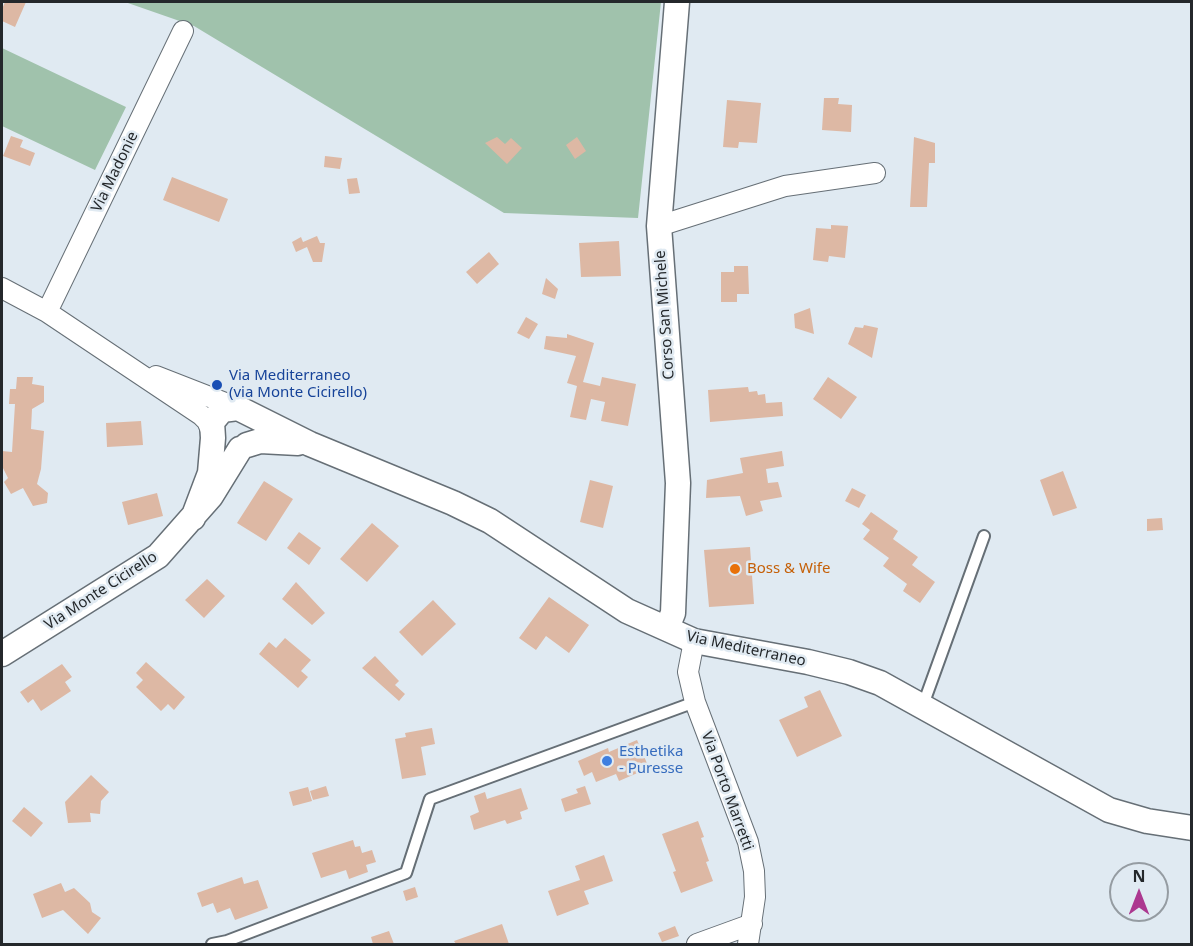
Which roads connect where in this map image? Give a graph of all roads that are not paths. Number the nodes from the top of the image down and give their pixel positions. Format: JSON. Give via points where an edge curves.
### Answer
{"nodes":[{"id":1,"x":677,"y":2,"type":"edge"},
{"id":2,"x":183,"y":31,"type":"dead end"},
{"id":3,"x":875,"y":173,"type":"dead end"},
{"id":4,"x":658,"y":226,"type":"junction"},
{"id":5,"x":2,"y":288,"type":"edge"},
{"id":6,"x":46,"y":312,"type":"junction"},
{"id":7,"x":129,"y":366,"type":"junction"},
{"id":8,"x":241,"y":410,"type":"junction"},
{"id":9,"x":212,"y":434,"type":"junction"},
{"id":10,"x":310,"y":444,"type":"junction"},
{"id":11,"x":243,"y":447,"type":"junction"},
{"id":12,"x":193,"y":518,"type":"junction"},
{"id":13,"x":984,"y":536,"type":"dead end"},
{"id":14,"x":667,"y":628,"type":"junction"},
{"id":15,"x":694,"y":640,"type":"junction"},
{"id":16,"x":2,"y":654,"type":"edge"},
{"id":17,"x":695,"y":702,"type":"junction"},
{"id":18,"x":923,"y":705,"type":"junction"},
{"id":19,"x":1191,"y":828,"type":"edge"},
{"id":20,"x":752,"y":924,"type":"junction"},
{"id":21,"x":212,"y":945,"type":"edge"},
{"id":22,"x":697,"y":945,"type":"edge"},
{"id":23,"x":748,"y":945,"type":"edge"}],
"edges":[{"from":1,"to":4,"type":"street","name":"Corso San Michele"},
{"from":2,"to":6,"type":"street","name":"Via Madonie"},
{"from":3,"to":4,"type":"street","via":[[784,186]]},
{"from":4,"to":14,"type":"street","name":"Corso San Michele","via":[[678,483],[673,613]]},
{"from":5,"to":6,"type":"street"},
{"from":6,"to":7,"type":"street"},
{"from":7,"to":8,"type":"street"},
{"from":7,"to":9,"type":"street","via":[[201,415]]},
{"from":8,"to":9,"type":"street","via":[[222,410],[212,422]]},
{"from":8,"to":10,"type":"street"},
{"from":8,"to":11,"type":"street","via":[[254,424],[252,439]]},
{"from":9,"to":11,"type":"street","via":[[224,448]]},
{"from":9,"to":12,"type":"street","via":[[210,473]]},
{"from":10,"to":11,"type":"street","via":[[260,441]]},
{"from":10,"to":14,"type":"street","name":"Via Mediterraneo","via":[[490,521],[627,611]]},
{"from":11,"to":12,"type":"street","name":"Via Monte Cicirello"},
{"from":12,"to":16,"type":"street","name":"Via Monte Cicirello","via":[[158,556]]},
{"from":13,"to":18,"type":"lane"},
{"from":14,"to":15,"type":"street","name":"Via Mediterraneo"},
{"from":15,"to":17,"type":"street","name":"Via Porto Marretti","via":[[688,672]]},
{"from":15,"to":18,"type":"street","name":"Via Mediterraneo","via":[[849,672]]},
{"from":17,"to":20,"type":"street","name":"Via Porto Marretti","via":[[748,842],[754,871]]},
{"from":17,"to":21,"type":"lane","via":[[430,799],[406,873]]},
{"from":18,"to":19,"type":"street","name":"Via Mediterraneo","via":[[1109,810]]},
{"from":20,"to":22,"type":"street"},
{"from":20,"to":23,"type":"street","name":"Via Porto Marretti"}]}
